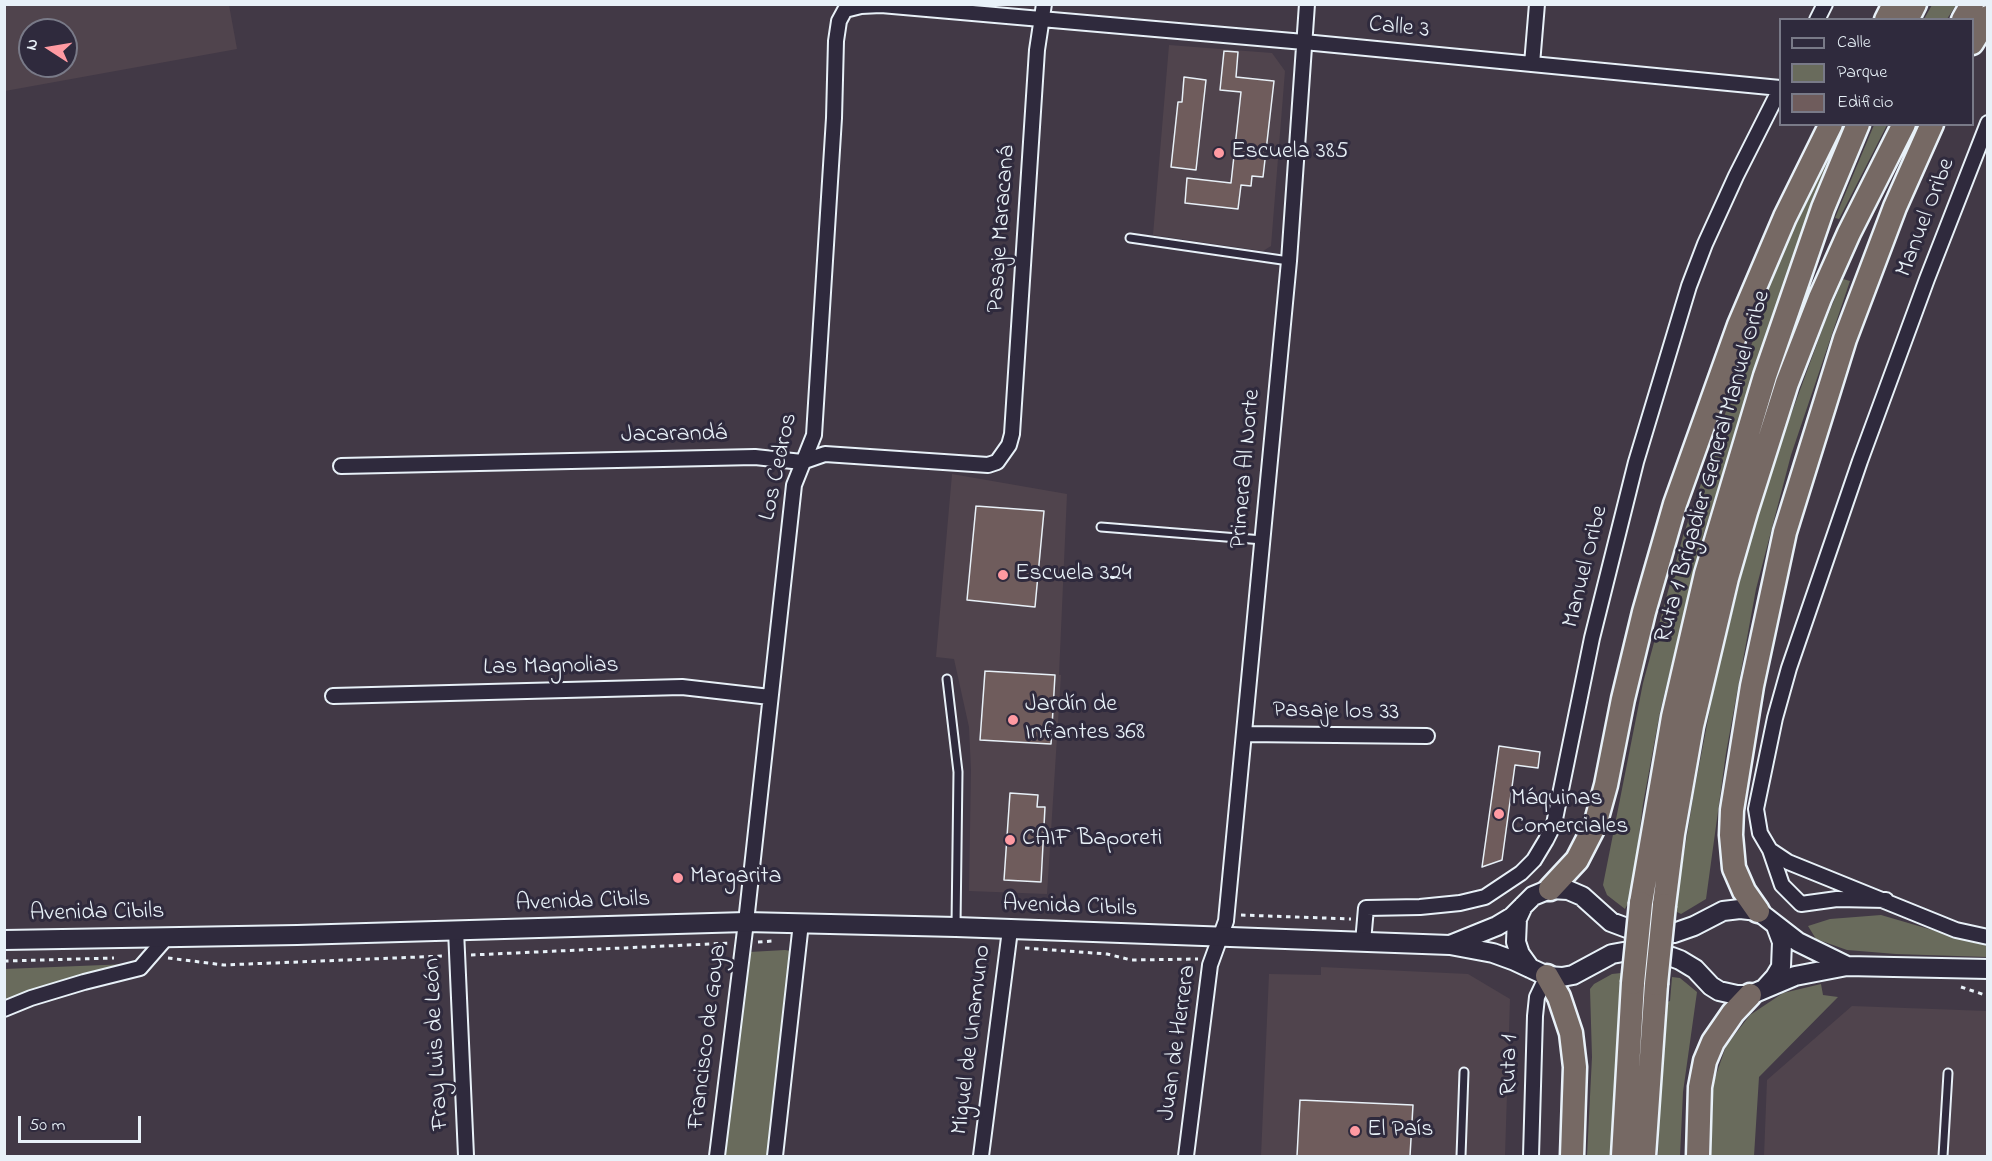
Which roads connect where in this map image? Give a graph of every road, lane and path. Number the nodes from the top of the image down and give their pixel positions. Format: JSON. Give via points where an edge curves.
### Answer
{"nodes":[{"id":1,"x":1044,"y":4,"type":"edge"},
{"id":2,"x":1307,"y":4,"type":"edge"},
{"id":3,"x":1537,"y":4,"type":"edge"},
{"id":4,"x":1825,"y":4,"type":"edge"},
{"id":5,"x":1894,"y":4,"type":"edge"},
{"id":6,"x":1914,"y":4,"type":"edge"},
{"id":7,"x":1972,"y":4,"type":"edge"},
{"id":8,"x":880,"y":5,"type":"edge"},
{"id":9,"x":1988,"y":16,"type":"edge"},
{"id":10,"x":1818,"y":18,"type":"edge"},
{"id":11,"x":1887,"y":18,"type":"edge"},
{"id":12,"x":1908,"y":18,"type":"edge"},
{"id":13,"x":1964,"y":18,"type":"edge"},
{"id":14,"x":1043,"y":20,"type":"junction"},
{"id":15,"x":839,"y":21,"type":"joint"},
{"id":16,"x":1974,"y":40,"type":"edge"},
{"id":17,"x":1304,"y":42,"type":"junction"},
{"id":18,"x":1532,"y":64,"type":"junction"},
{"id":19,"x":1779,"y":88,"type":"edge"},
{"id":20,"x":1779,"y":90,"type":"edge"},
{"id":21,"x":1988,"y":123,"type":"edge"},
{"id":22,"x":1830,"y":126,"type":"edge"},
{"id":23,"x":1857,"y":126,"type":"edge"},
{"id":24,"x":1903,"y":126,"type":"edge"},
{"id":25,"x":1931,"y":126,"type":"edge"},
{"id":26,"x":1130,"y":238,"type":"dead end"},
{"id":27,"x":1289,"y":261,"type":"junction"},
{"id":28,"x":1003,"y":456,"type":"joint"},
{"id":29,"x":802,"y":462,"type":"junction"},
{"id":30,"x":341,"y":466,"type":"dead end"},
{"id":31,"x":1101,"y":527,"type":"dead end"},
{"id":32,"x":1263,"y":540,"type":"junction"},
{"id":33,"x":947,"y":679,"type":"dead end"},
{"id":34,"x":333,"y":696,"type":"dead end"},
{"id":35,"x":770,"y":697,"type":"junction"},
{"id":36,"x":1244,"y":734,"type":"junction"},
{"id":37,"x":1427,"y":736,"type":"dead end"},
{"id":38,"x":1770,"y":850,"type":"junction"},
{"id":39,"x":1550,"y":889,"type":"junction"},
{"id":40,"x":1886,"y":900,"type":"junction"},
{"id":41,"x":1523,"y":906,"type":"junction"},
{"id":42,"x":1758,"y":911,"type":"junction"},
{"id":43,"x":746,"y":922,"type":"junction"},
{"id":44,"x":801,"y":923,"type":"junction"},
{"id":45,"x":1776,"y":926,"type":"junction"},
{"id":46,"x":956,"y":927,"type":"junction"},
{"id":47,"x":456,"y":930,"type":"junction"},
{"id":48,"x":1010,"y":930,"type":"junction"},
{"id":49,"x":1220,"y":936,"type":"junction"},
{"id":50,"x":167,"y":937,"type":"junction"},
{"id":51,"x":1988,"y":937,"type":"edge"},
{"id":52,"x":4,"y":940,"type":"edge"},
{"id":53,"x":1363,"y":942,"type":"junction"},
{"id":54,"x":1450,"y":945,"type":"junction"},
{"id":55,"x":1847,"y":966,"type":"junction"},
{"id":56,"x":1988,"y":969,"type":"edge"},
{"id":57,"x":1539,"y":972,"type":"junction"},
{"id":58,"x":1645,"y":983,"type":"junction"},
{"id":59,"x":1757,"y":992,"type":"junction"},
{"id":60,"x":4,"y":1009,"type":"edge"},
{"id":61,"x":1464,"y":1072,"type":"dead end"},
{"id":62,"x":1948,"y":1073,"type":"dead end"},
{"id":63,"x":466,"y":1156,"type":"edge"},
{"id":64,"x":717,"y":1156,"type":"edge"},
{"id":65,"x":775,"y":1156,"type":"edge"},
{"id":66,"x":981,"y":1156,"type":"edge"},
{"id":67,"x":1186,"y":1156,"type":"edge"},
{"id":68,"x":1461,"y":1156,"type":"edge"},
{"id":69,"x":1531,"y":1156,"type":"edge"},
{"id":70,"x":1572,"y":1156,"type":"edge"},
{"id":71,"x":1623,"y":1156,"type":"edge"},
{"id":72,"x":1644,"y":1156,"type":"edge"},
{"id":73,"x":1698,"y":1156,"type":"edge"},
{"id":74,"x":1943,"y":1156,"type":"edge"}],
"edges":[{"from":1,"to":14,"type":"street","name":"Pasaje Maracaná"},
{"from":2,"to":17,"type":"street","name":"Primera Al Norte"},
{"from":3,"to":18,"type":"street"},
{"from":4,"to":10,"type":"street"},
{"from":5,"to":11,"type":"highway"},
{"from":6,"to":12,"type":"highway"},
{"from":7,"to":13,"type":"highway"},
{"from":8,"to":14,"type":"street","name":"Calle 3"},
{"from":8,"to":15,"type":"street","name":"Calle 3","via":[[845,10]]},
{"from":9,"to":16,"type":"highway"},
{"from":14,"to":17,"type":"street","name":"Calle 3"},
{"from":14,"to":28,"type":"street","name":"Pasaje Maracaná","via":[[1037,50],[1012,434]]},
{"from":15,"to":29,"type":"street","name":"Los Cedros","via":[[814,435]]},
{"from":17,"to":18,"type":"street","name":"Calle 3"},
{"from":17,"to":27,"type":"street","name":"Primera Al Norte"},
{"from":18,"to":19,"type":"street","name":"Calle 3"},
{"from":20,"to":53,"type":"street","name":"Manuel Oribe","via":[[1731,186],[1689,286],[1636,462],[1592,639],[1554,824],[1534,860],[1485,897],[1420,907],[1366,908]]},
{"from":21,"to":38,"type":"street","name":"Manuel Oribe","via":[[1860,461],[1786,678],[1756,809],[1760,832]]},
{"from":22,"to":39,"type":"highway","via":[[1785,217],[1739,325],[1675,504],[1644,612],[1595,825],[1577,860]]},
{"from":23,"to":58,"type":"highway","name":"Ruta 1 Brigadier General Manuel Oribe","bridge":true,"via":[[1779,332],[1709,564],[1672,717],[1641,903]]},
{"from":24,"to":58,"type":"highway","name":"Ruta 1 Brigadier General Manuel Oribe","bridge":true,"via":[[1820,298],[1787,383],[1746,512],[1692,726],[1664,905]]},
{"from":25,"to":42,"type":"highway","via":[[1895,207],[1845,339],[1785,532],[1752,686],[1732,810],[1734,868]]},
{"from":26,"to":27,"type":"lane"},
{"from":27,"to":32,"type":"street","name":"Primera Al Norte"},
{"from":28,"to":29,"type":"street","name":"Jacarandá","via":[[988,465],[825,454]]},
{"from":29,"to":30,"type":"street","name":"Jacarandá","via":[[755,456]]},
{"from":29,"to":35,"type":"street","name":"Los Cedros","via":[[794,485]]},
{"from":31,"to":32,"type":"lane"},
{"from":32,"to":36,"type":"street","name":"Primera Al Norte"},
{"from":33,"to":46,"type":"lane","via":[[958,772]]},
{"from":34,"to":35,"type":"street","name":"Las Magnolias","via":[[682,687]]},
{"from":35,"to":43,"type":"street","name":"Los Cedros"},
{"from":36,"to":37,"type":"street","name":"Pasaje los 33"},
{"from":36,"to":49,"type":"street","name":"Primera Al Norte","via":[[1226,921]]},
{"from":38,"to":40,"type":"street","via":[[1788,862]]},
{"from":38,"to":40,"type":"street","name":"Manuel Oribe","via":[[1782,885],[1801,904],[1837,899]]},
{"from":39,"to":41,"type":"street","name":"Avenida Cibils","via":[[1533,896]]},
{"from":39,"to":42,"type":"street","via":[[1582,896],[1611,922],[1635,931],[1674,933],[1723,911]]},
{"from":40,"to":51,"type":"street","via":[[1956,930]]},
{"from":41,"to":54,"type":"street","name":"Avenida Cibils","via":[[1497,926]]},
{"from":41,"to":57,"type":"street","via":[[1517,919],[1516,942],[1520,954]]},
{"from":42,"to":45,"type":"street","name":"Avenida Cibils"},
{"from":43,"to":44,"type":"street","name":"Avenida Cibils"},
{"from":43,"to":47,"type":"street","name":"Avenida Cibils"},
{"from":43,"to":64,"type":"street","name":"Francisco de Goya"},
{"from":44,"to":46,"type":"street","name":"Avenida Cibils"},
{"from":44,"to":65,"type":"street"},
{"from":45,"to":55,"type":"street","name":"Avenida Cibils","via":[[1798,942]]},
{"from":45,"to":59,"type":"street","via":[[1782,942],[1781,966],[1775,977]]},
{"from":46,"to":48,"type":"street","name":"Avenida Cibils"},
{"from":47,"to":50,"type":"street","name":"Avenida Cibils"},
{"from":47,"to":63,"type":"street","name":"Fray Luis de León"},
{"from":48,"to":49,"type":"street","name":"Avenida Cibils"},
{"from":48,"to":66,"type":"street","name":"Miguel de Unamuno"},
{"from":49,"to":53,"type":"street","name":"Avenida Cibils"},
{"from":49,"to":67,"type":"street","name":"Juan de Herrera","via":[[1210,965]]},
{"from":50,"to":52,"type":"street","name":"Avenida Cibils"},
{"from":50,"to":60,"type":"street","via":[[140,968]]},
{"from":53,"to":54,"type":"street","name":"Avenida Cibils"},
{"from":54,"to":57,"type":"street","name":"Avenida Cibils","via":[[1493,953]]},
{"from":55,"to":56,"type":"street","name":"Avenida Cibils"},
{"from":55,"to":59,"type":"street","name":"Avenida Cibils","via":[[1795,976]]},
{"from":57,"to":59,"type":"street","name":"Avenida Cibils","via":[[1573,975],[1623,952],[1672,957],[1688,963],[1719,991],[1737,995]]},
{"from":57,"to":69,"type":"street","name":"Ruta 1"},
{"from":57,"to":70,"type":"highway","via":[[1559,997],[1571,1033],[1575,1067]]},
{"from":58,"to":71,"type":"highway","name":"Ruta 1 Brigadier General Manuel Oribe"},
{"from":58,"to":72,"type":"highway","name":"Ruta 1 Brigadier General Manuel Oribe"},
{"from":59,"to":73,"type":"highway","via":[[1726,1023],[1705,1060],[1700,1087]]},
{"from":61,"to":68,"type":"lane"},
{"from":62,"to":74,"type":"lane"}]}
